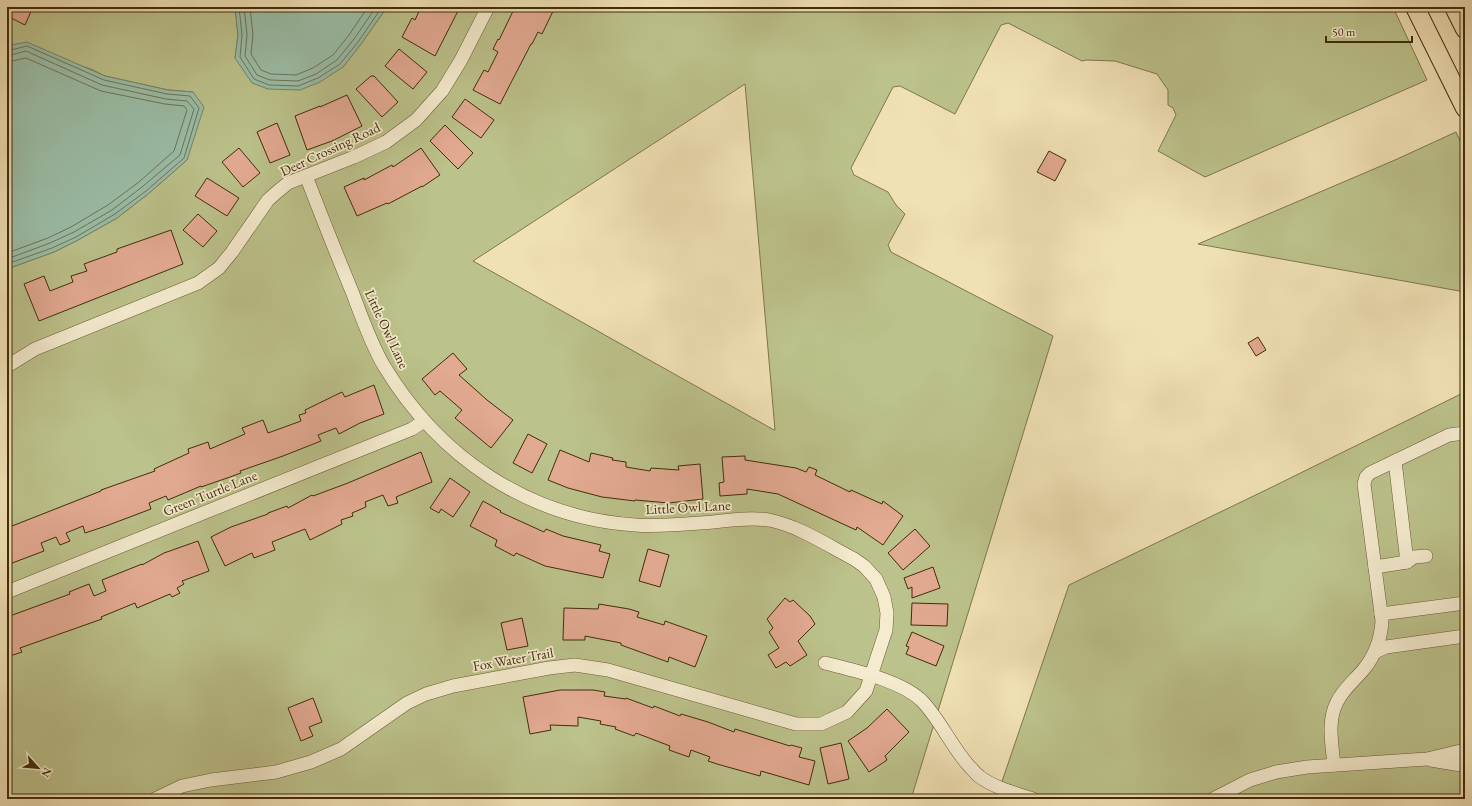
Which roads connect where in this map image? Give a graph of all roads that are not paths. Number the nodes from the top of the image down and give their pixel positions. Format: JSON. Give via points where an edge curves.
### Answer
{"nodes":[{"id":1,"x":488,"y":7,"type":"edge"},
{"id":2,"x":1415,"y":7,"type":"edge"},
{"id":3,"x":1454,"y":7,"type":"edge"},
{"id":4,"x":1465,"y":28,"type":"edge"},
{"id":5,"x":1465,"y":108,"type":"edge"},
{"id":6,"x":306,"y":176,"type":"junction"},
{"id":7,"x":9,"y":365,"type":"dead end"},
{"id":8,"x":424,"y":421,"type":"junction"},
{"id":9,"x":1465,"y":433,"type":"edge"},
{"id":10,"x":1395,"y":461,"type":"junction"},
{"id":11,"x":1426,"y":556,"type":"dead end"},
{"id":12,"x":1407,"y":562,"type":"junction"},
{"id":13,"x":1375,"y":567,"type":"junction"},
{"id":14,"x":7,"y":592,"type":"edge"},
{"id":15,"x":1465,"y":603,"type":"edge"},
{"id":16,"x":1381,"y":614,"type":"junction"},
{"id":17,"x":1465,"y":636,"type":"edge"},
{"id":18,"x":1374,"y":652,"type":"junction"},
{"id":19,"x":825,"y":663,"type":"dead end"},
{"id":20,"x":871,"y":676,"type":"junction"},
{"id":21,"x":1465,"y":750,"type":"edge"},
{"id":22,"x":1428,"y":759,"type":"junction"},
{"id":23,"x":1334,"y":765,"type":"junction"},
{"id":24,"x":1465,"y":765,"type":"edge"},
{"id":25,"x":155,"y":799,"type":"edge"},
{"id":26,"x":1033,"y":799,"type":"edge"},
{"id":27,"x":1213,"y":799,"type":"edge"}],
"edges":[{"from":1,"to":6,"type":"street","name":"Deer Crossing Road","via":[[442,91],[416,120],[386,142]]},
{"from":2,"to":5,"type":"highway"},
{"from":3,"to":4,"type":"highway"},
{"from":6,"to":7,"type":"street","name":"Deer Crossing Road","via":[[288,183],[268,200],[219,268],[198,283],[35,349]]},
{"from":6,"to":8,"type":"street","name":"Little Owl Lane","via":[[383,364]]},
{"from":8,"to":14,"type":"street","name":"Green Turtle Lane","via":[[412,429]]},
{"from":8,"to":20,"type":"street","name":"Little Owl Lane","via":[[461,457],[490,478],[529,499],[560,511],[594,520],[635,526],[768,520],[789,526],[854,559],[876,579],[884,597],[887,613],[886,630]]},
{"from":9,"to":10,"type":"street","via":[[1448,435]]},
{"from":10,"to":12,"type":"street"},
{"from":10,"to":13,"type":"street","via":[[1370,473],[1364,484]]},
{"from":11,"to":12,"type":"street","via":[[1414,557]]},
{"from":12,"to":13,"type":"street"},
{"from":13,"to":16,"type":"street"},
{"from":15,"to":16,"type":"street"},
{"from":16,"to":18,"type":"street","via":[[1382,630]]},
{"from":17,"to":18,"type":"street","via":[[1386,647]]},
{"from":18,"to":23,"type":"street","via":[[1337,702],[1331,732]]},
{"from":19,"to":20,"type":"street"},
{"from":20,"to":25,"type":"street","name":"Fox Water Trail","via":[[866,691],[847,712],[822,724],[796,724],[608,670],[575,665],[549,668],[453,686],[426,694],[407,703],[341,749],[311,762],[276,772],[182,786]]},
{"from":20,"to":26,"type":"street","via":[[904,688],[920,699],[979,777],[1005,790]]},
{"from":21,"to":22,"type":"street"},
{"from":22,"to":23,"type":"street"},
{"from":22,"to":24,"type":"street"},
{"from":23,"to":27,"type":"street","via":[[1276,772],[1250,780]]}]}
